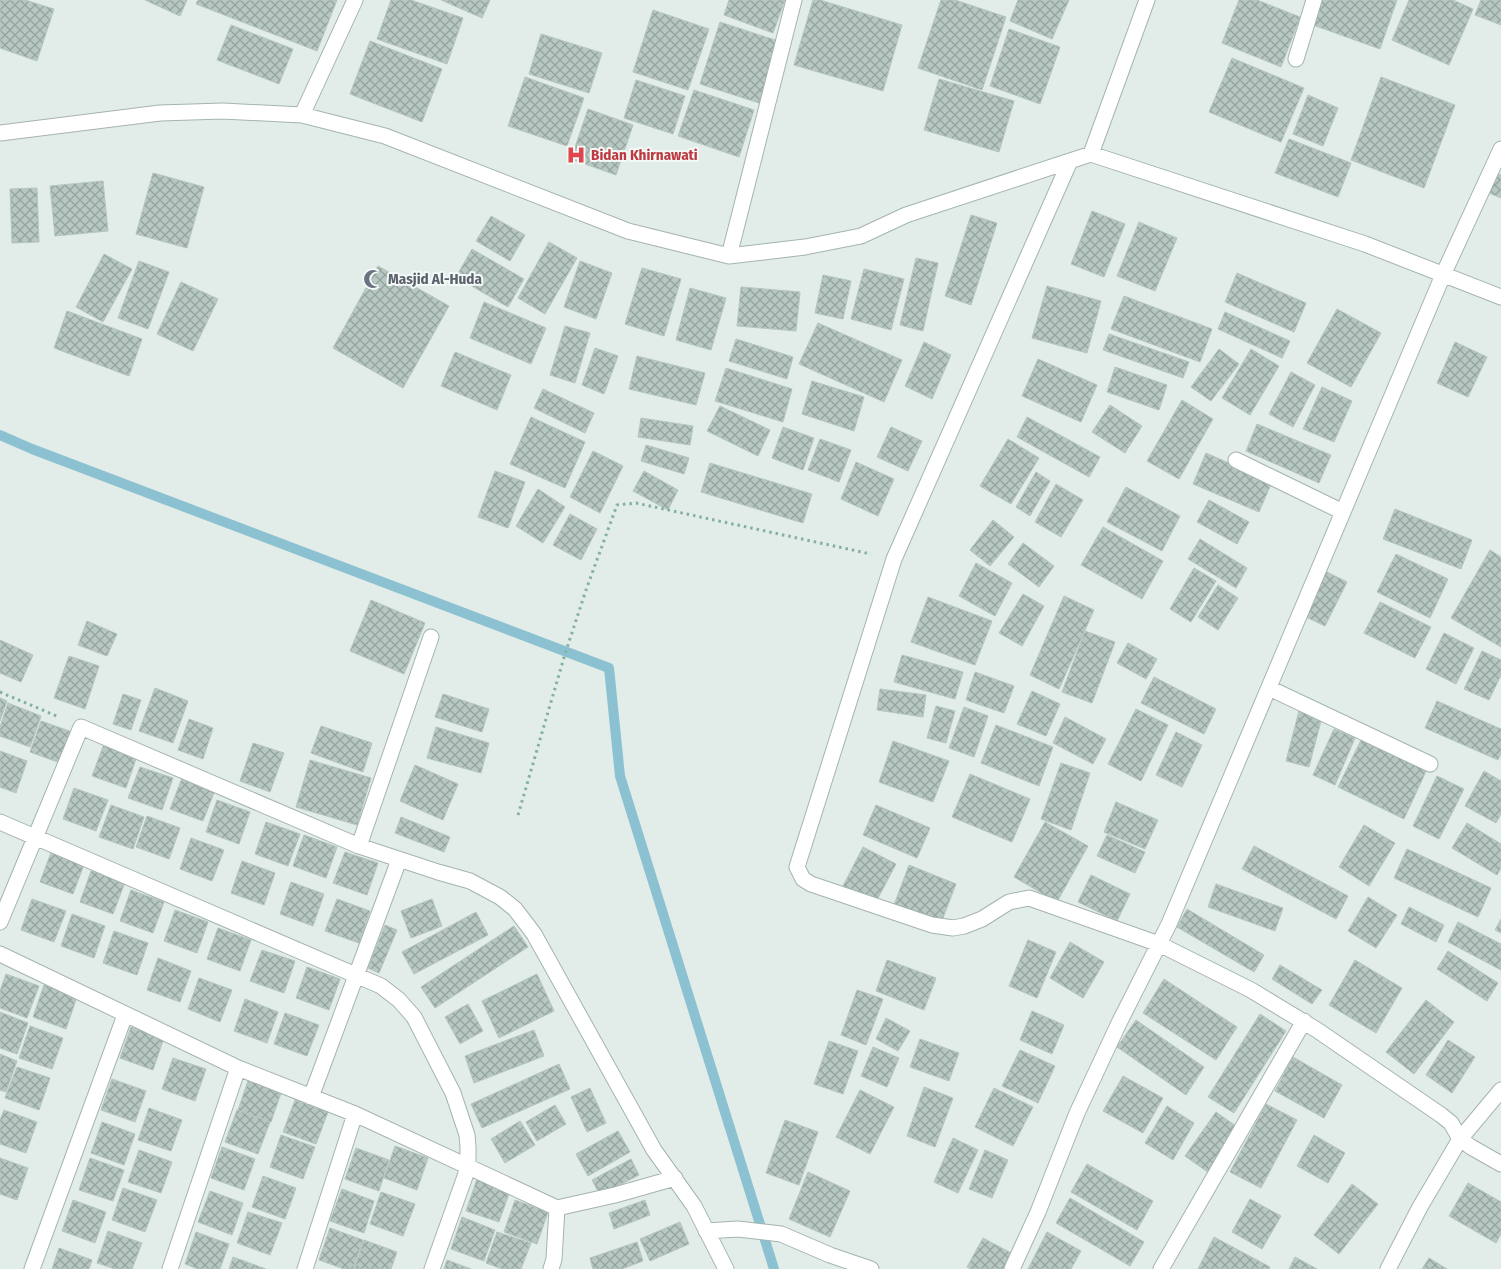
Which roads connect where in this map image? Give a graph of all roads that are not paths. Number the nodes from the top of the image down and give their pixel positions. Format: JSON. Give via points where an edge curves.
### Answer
{"nodes":[{"id":1,"x":354,"y":0,"type":"edge"},
{"id":2,"x":794,"y":0,"type":"edge"},
{"id":3,"x":1147,"y":0,"type":"edge"},
{"id":4,"x":1314,"y":0,"type":"edge"},
{"id":5,"x":1296,"y":58,"type":"dead end"},
{"id":6,"x":302,"y":115,"type":"junction"},
{"id":7,"x":0,"y":133,"type":"edge"},
{"id":8,"x":1501,"y":149,"type":"edge"},
{"id":9,"x":1092,"y":154,"type":"junction"},
{"id":10,"x":1070,"y":161,"type":"junction"},
{"id":11,"x":729,"y":256,"type":"junction"},
{"id":12,"x":1443,"y":275,"type":"junction"},
{"id":13,"x":1501,"y":296,"type":"edge"},
{"id":14,"x":1236,"y":460,"type":"dead end"},
{"id":15,"x":1343,"y":512,"type":"junction"},
{"id":16,"x":431,"y":637,"type":"dead end"},
{"id":17,"x":1269,"y":688,"type":"junction"},
{"id":18,"x":1430,"y":764,"type":"dead end"},
{"id":19,"x":0,"y":822,"type":"edge"},
{"id":20,"x":34,"y":837,"type":"junction"},
{"id":21,"x":359,"y":846,"type":"junction"},
{"id":22,"x":399,"y":860,"type":"junction"},
{"id":23,"x":0,"y":922,"type":"edge"},
{"id":24,"x":1159,"y":944,"type":"junction"},
{"id":25,"x":0,"y":954,"type":"edge"},
{"id":26,"x":357,"y":976,"type":"junction"},
{"id":27,"x":125,"y":1014,"type":"junction"},
{"id":28,"x":1304,"y":1021,"type":"junction"},
{"id":29,"x":238,"y":1068,"type":"junction"},
{"id":30,"x":1501,"y":1090,"type":"edge"},
{"id":31,"x":311,"y":1097,"type":"junction"},
{"id":32,"x":356,"y":1114,"type":"junction"},
{"id":33,"x":1460,"y":1139,"type":"junction"},
{"id":34,"x":1501,"y":1164,"type":"edge"},
{"id":35,"x":468,"y":1168,"type":"junction"},
{"id":36,"x":675,"y":1178,"type":"junction"},
{"id":37,"x":557,"y":1208,"type":"junction"},
{"id":38,"x":706,"y":1231,"type":"junction"},
{"id":39,"x":555,"y":1266,"type":"edge"},
{"id":40,"x":32,"y":1269,"type":"edge"},
{"id":41,"x":170,"y":1269,"type":"edge"},
{"id":42,"x":305,"y":1269,"type":"edge"},
{"id":43,"x":432,"y":1269,"type":"edge"},
{"id":44,"x":726,"y":1269,"type":"edge"},
{"id":45,"x":871,"y":1269,"type":"edge"},
{"id":46,"x":1012,"y":1269,"type":"edge"},
{"id":47,"x":1161,"y":1269,"type":"edge"},
{"id":48,"x":1388,"y":1269,"type":"edge"}],
"edges":[{"from":1,"to":6,"type":"street"},
{"from":2,"to":11,"type":"street"},
{"from":3,"to":9,"type":"street"},
{"from":4,"to":5,"type":"street"},
{"from":6,"to":7,"type":"street","via":[[223,111],[160,113]]},
{"from":6,"to":11,"type":"street","via":[[385,136],[628,231]]},
{"from":8,"to":12,"type":"street"},
{"from":9,"to":10,"type":"street"},
{"from":9,"to":12,"type":"street","via":[[1365,244]]},
{"from":10,"to":11,"type":"street","via":[[906,215],[861,236]]},
{"from":10,"to":24,"type":"street","via":[[894,559],[797,867],[803,879],[811,884],[932,925],[964,926],[1009,902],[1030,898]]},
{"from":12,"to":13,"type":"street"},
{"from":12,"to":15,"type":"street"},
{"from":14,"to":15,"type":"street"},
{"from":15,"to":17,"type":"street"},
{"from":16,"to":21,"type":"street"},
{"from":17,"to":18,"type":"street"},
{"from":17,"to":24,"type":"street"},
{"from":19,"to":20,"type":"street"},
{"from":20,"to":21,"type":"street","via":[[81,727]]},
{"from":20,"to":23,"type":"street"},
{"from":20,"to":26,"type":"street"},
{"from":21,"to":22,"type":"street"},
{"from":22,"to":26,"type":"street"},
{"from":22,"to":36,"type":"street","via":[[470,881],[515,909],[534,934],[654,1150]]},
{"from":24,"to":28,"type":"street","via":[[1251,990]]},
{"from":24,"to":46,"type":"street","via":[[1077,1113]]},
{"from":25,"to":27,"type":"street"},
{"from":26,"to":31,"type":"street"},
{"from":26,"to":35,"type":"street","via":[[381,986],[414,1017],[453,1093],[467,1135]]},
{"from":27,"to":29,"type":"street"},
{"from":27,"to":40,"type":"street"},
{"from":28,"to":33,"type":"street","via":[[1441,1115],[1451,1123]]},
{"from":28,"to":47,"type":"street"},
{"from":29,"to":31,"type":"street"},
{"from":29,"to":41,"type":"street"},
{"from":30,"to":33,"type":"street"},
{"from":31,"to":32,"type":"street"},
{"from":32,"to":35,"type":"street"},
{"from":32,"to":42,"type":"street"},
{"from":33,"to":34,"type":"street"},
{"from":33,"to":48,"type":"street"},
{"from":35,"to":37,"type":"street"},
{"from":35,"to":43,"type":"street"},
{"from":36,"to":37,"type":"street"},
{"from":36,"to":38,"type":"street"},
{"from":37,"to":39,"type":"street"},
{"from":38,"to":44,"type":"street"},
{"from":38,"to":45,"type":"street","via":[[738,1229],[780,1234],[830,1256]]}]}
